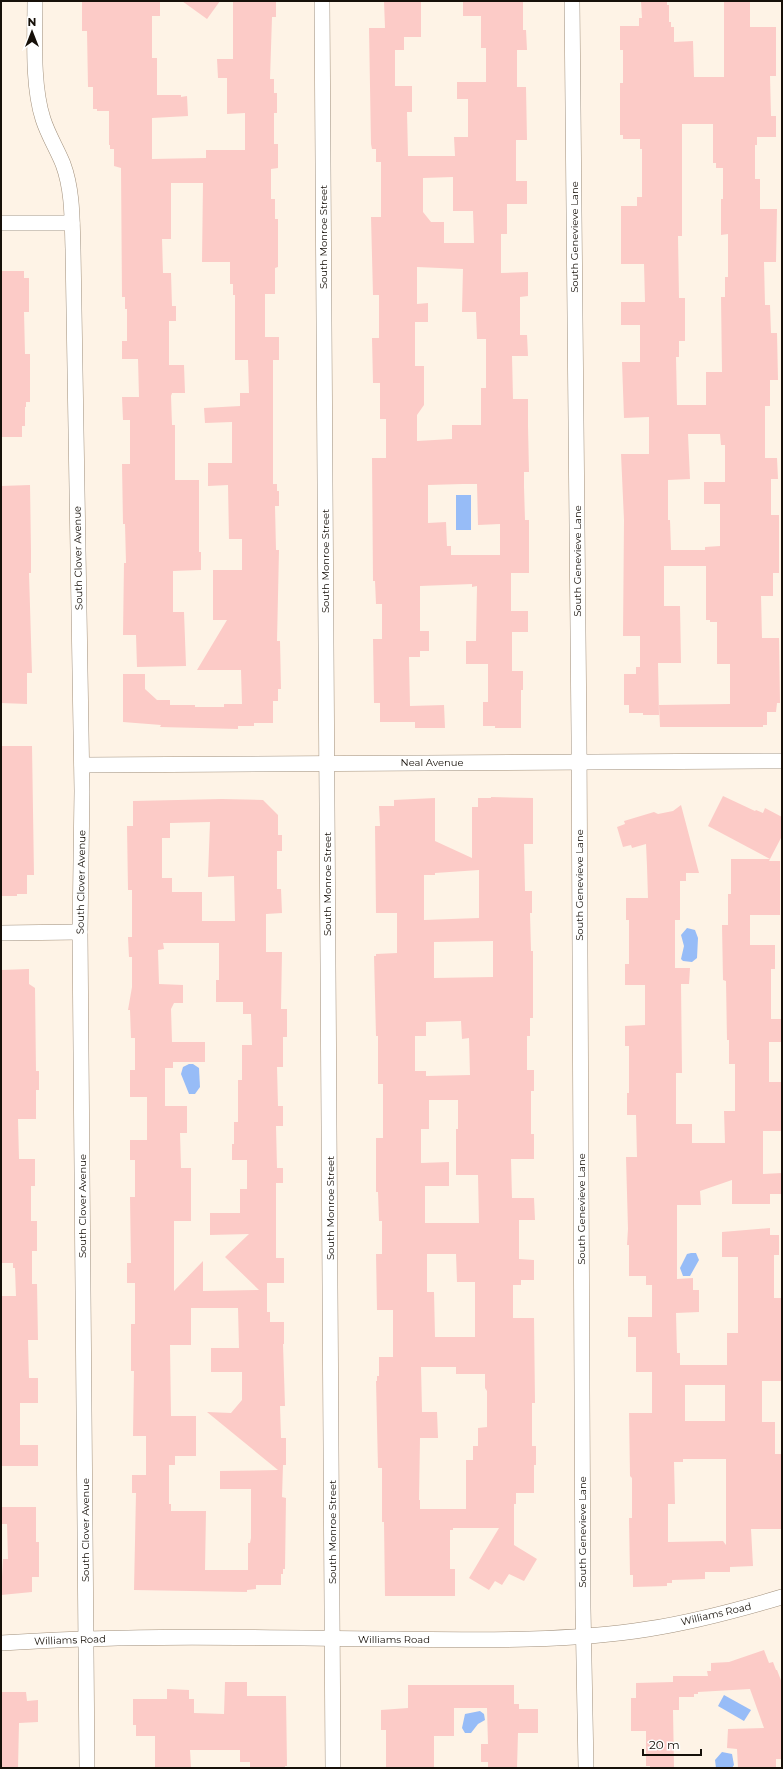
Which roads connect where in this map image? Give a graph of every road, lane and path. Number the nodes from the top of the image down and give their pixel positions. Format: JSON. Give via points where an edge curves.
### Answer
{"nodes":[{"id":1,"x":35,"y":1,"type":"edge"},
{"id":2,"x":322,"y":1,"type":"edge"},
{"id":3,"x":572,"y":1,"type":"edge"},
{"id":4,"x":1,"y":223,"type":"edge"},
{"id":5,"x":72,"y":223,"type":"junction"},
{"id":6,"x":782,"y":761,"type":"edge"},
{"id":7,"x":578,"y":762,"type":"junction"},
{"id":8,"x":326,"y":763,"type":"junction"},
{"id":9,"x":82,"y":765,"type":"junction"},
{"id":10,"x":80,"y":932,"type":"junction"},
{"id":11,"x":1,"y":933,"type":"edge"},
{"id":12,"x":782,"y":1597,"type":"edge"},
{"id":13,"x":583,"y":1635,"type":"junction"},
{"id":14,"x":86,"y":1638,"type":"junction"},
{"id":15,"x":333,"y":1638,"type":"junction"},
{"id":16,"x":1,"y":1643,"type":"edge"},
{"id":17,"x":87,"y":1768,"type":"edge"},
{"id":18,"x":333,"y":1768,"type":"edge"},
{"id":19,"x":586,"y":1768,"type":"edge"}],
"edges":[{"from":1,"to":5,"type":"street","name":"South Clover Avenue","via":[[35,61],[40,104],[43,119],[63,165],[71,201]]},
{"from":2,"to":8,"type":"street","name":"South Monroe Street"},
{"from":3,"to":7,"type":"street","name":"South Genevieve Lane"},
{"from":4,"to":5,"type":"street"},
{"from":5,"to":9,"type":"street","name":"South Clover Avenue"},
{"from":6,"to":7,"type":"street","name":"Neal Avenue"},
{"from":7,"to":8,"type":"street","name":"Neal Avenue"},
{"from":7,"to":13,"type":"street","name":"South Genevieve Lane"},
{"from":8,"to":9,"type":"street","name":"Neal Avenue"},
{"from":8,"to":15,"type":"street","name":"South Monroe Street"},
{"from":9,"to":10,"type":"street","name":"South Clover Avenue"},
{"from":10,"to":11,"type":"street"},
{"from":10,"to":14,"type":"street","name":"South Clover Avenue"},
{"from":12,"to":13,"type":"street","name":"Williams Road","via":[[718,1616],[647,1629]]},
{"from":13,"to":15,"type":"street","name":"Williams Road","via":[[460,1640]]},
{"from":13,"to":19,"type":"street","name":"South Genevieve Lane"},
{"from":14,"to":15,"type":"street","name":"Williams Road"},
{"from":14,"to":16,"type":"street","name":"Williams Road"},
{"from":14,"to":17,"type":"street","name":"South Clover Avenue"},
{"from":15,"to":18,"type":"street","name":"South Monroe Street"}]}
